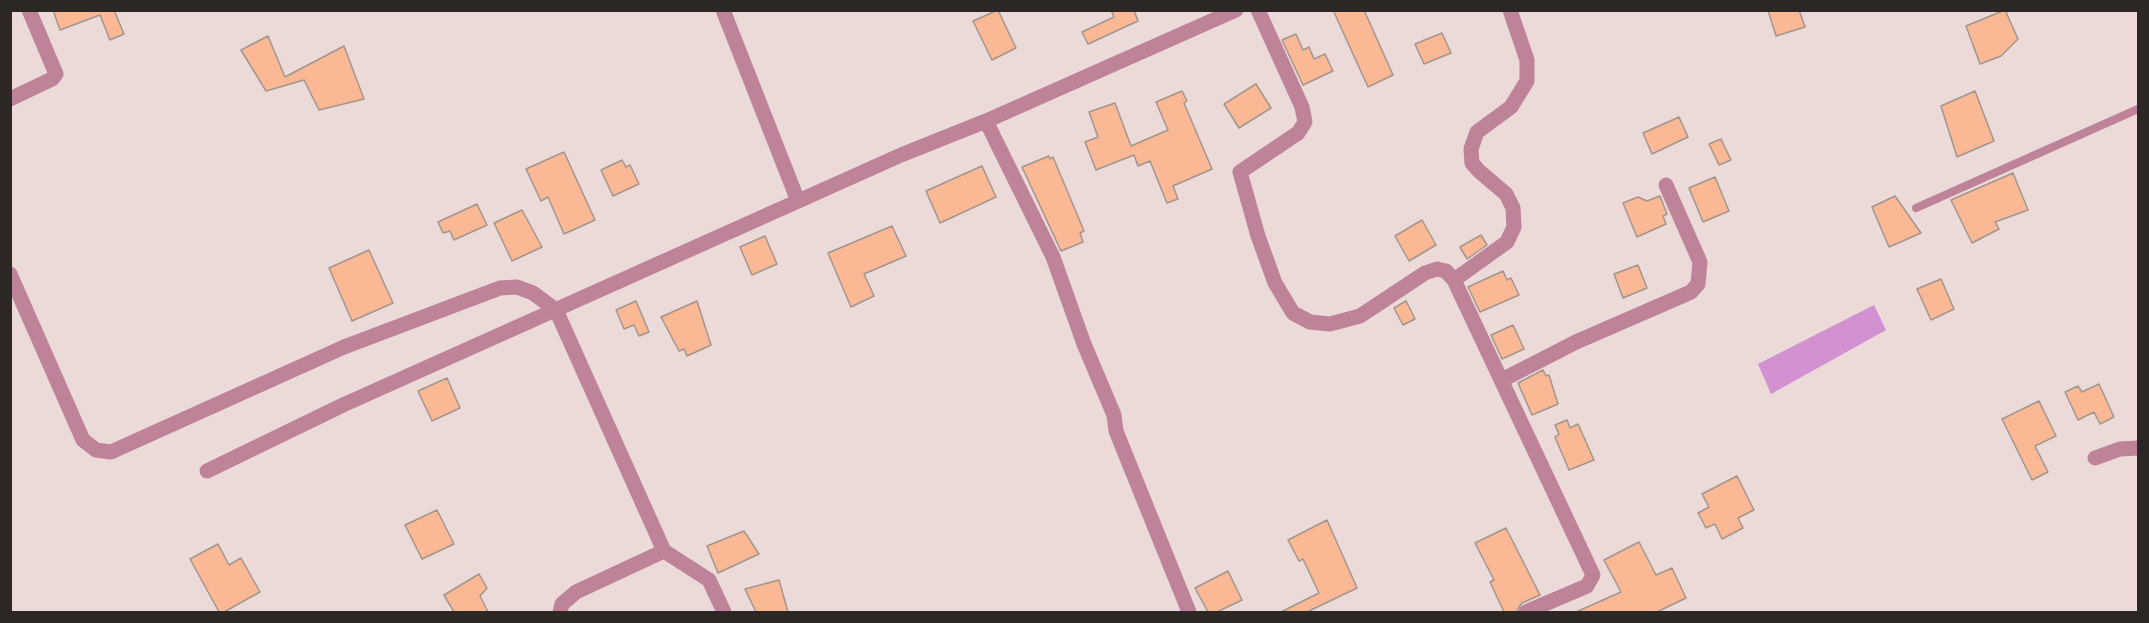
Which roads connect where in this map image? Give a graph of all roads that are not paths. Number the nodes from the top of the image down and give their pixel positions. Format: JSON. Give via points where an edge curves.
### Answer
{"nodes":[{"id":1,"x":29,"y":10,"type":"edge"},
{"id":2,"x":723,"y":10,"type":"edge"},
{"id":3,"x":1236,"y":10,"type":"edge"},
{"id":4,"x":1258,"y":10,"type":"edge"},
{"id":5,"x":1510,"y":10,"type":"edge"},
{"id":6,"x":10,"y":99,"type":"edge"},
{"id":7,"x":2139,"y":109,"type":"edge"},
{"id":8,"x":986,"y":121,"type":"junction"},
{"id":9,"x":1666,"y":185,"type":"dead end"},
{"id":10,"x":798,"y":201,"type":"junction"},
{"id":11,"x":1916,"y":208,"type":"dead end"},
{"id":12,"x":10,"y":274,"type":"edge"},
{"id":13,"x":1454,"y":280,"type":"junction"},
{"id":14,"x":556,"y":310,"type":"junction"},
{"id":15,"x":1502,"y":380,"type":"junction"},
{"id":16,"x":2139,"y":448,"type":"edge"},
{"id":17,"x":2096,"y":458,"type":"dead end"},
{"id":18,"x":207,"y":471,"type":"dead end"},
{"id":19,"x":664,"y":551,"type":"junction"},
{"id":20,"x":560,"y":612,"type":"edge"},
{"id":21,"x":724,"y":612,"type":"edge"},
{"id":22,"x":1188,"y":612,"type":"edge"},
{"id":23,"x":1526,"y":612,"type":"edge"}],
"edges":[{"from":1,"to":6,"type":"street","via":[[56,74]]},
{"from":2,"to":10,"type":"street"},
{"from":3,"to":8,"type":"street"},
{"from":4,"to":13,"type":"street","via":[[1302,107],[1305,122],[1298,133],[1240,172],[1240,180],[1275,283],[1293,313],[1310,322],[1330,324],[1360,316],[1425,273],[1446,271]]},
{"from":5,"to":13,"type":"street","via":[[1527,60],[1527,81],[1511,107],[1477,132],[1471,149],[1472,163],[1506,194],[1513,208],[1514,227],[1507,242]]},
{"from":7,"to":11,"type":"lane"},
{"from":8,"to":10,"type":"street"},
{"from":8,"to":22,"type":"street","via":[[1053,257]]},
{"from":9,"to":15,"type":"street","via":[[1700,262],[1698,284],[1691,292],[1576,342]]},
{"from":10,"to":14,"type":"street"},
{"from":12,"to":14,"type":"street","via":[[83,440],[96,450],[111,452],[344,347],[500,288],[517,287],[533,293]]},
{"from":13,"to":15,"type":"street"},
{"from":14,"to":18,"type":"street"},
{"from":14,"to":19,"type":"street"},
{"from":15,"to":23,"type":"street","via":[[1593,575],[1587,586]]},
{"from":16,"to":17,"type":"street","via":[[2120,448]]},
{"from":19,"to":20,"type":"street","via":[[576,592],[562,604]]},
{"from":19,"to":21,"type":"street","via":[[709,580]]}]}
